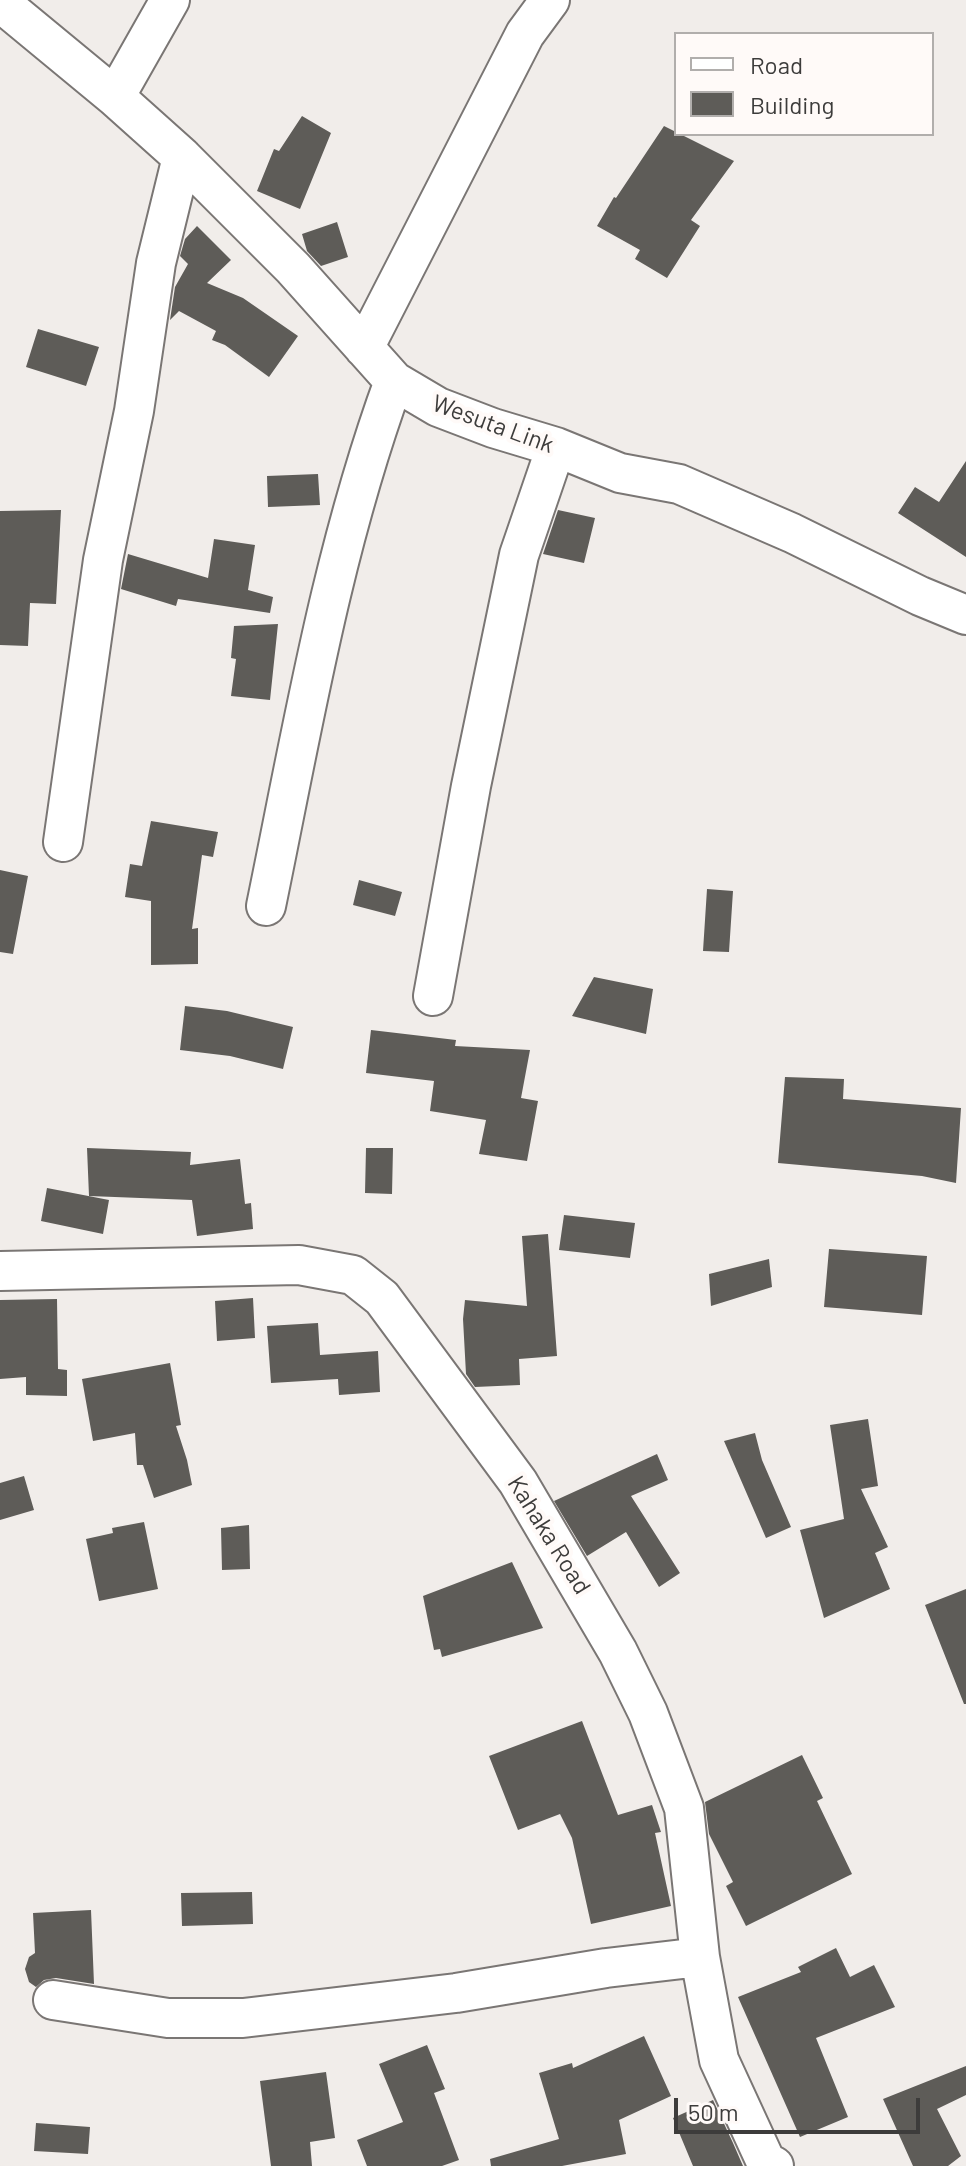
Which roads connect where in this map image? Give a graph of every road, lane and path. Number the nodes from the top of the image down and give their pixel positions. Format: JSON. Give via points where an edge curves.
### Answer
{"nodes":[{"id":1,"x":170,"y":0,"type":"edge"},
{"id":2,"x":550,"y":0,"type":"edge"},
{"id":3,"x":0,"y":2,"type":"edge"},
{"id":4,"x":115,"y":97,"type":"junction"},
{"id":5,"x":182,"y":157,"type":"junction"},
{"id":6,"x":364,"y":348,"type":"junction"},
{"id":7,"x":394,"y":381,"type":"junction"},
{"id":8,"x":556,"y":447,"type":"junction"},
{"id":9,"x":966,"y":615,"type":"edge"},
{"id":10,"x":63,"y":842,"type":"dead end"},
{"id":11,"x":266,"y":906,"type":"dead end"},
{"id":12,"x":433,"y":996,"type":"dead end"},
{"id":13,"x":0,"y":1271,"type":"edge"},
{"id":14,"x":700,"y":1957,"type":"junction"},
{"id":15,"x":53,"y":2000,"type":"dead end"},
{"id":16,"x":774,"y":2166,"type":"edge"}],
"edges":[{"from":1,"to":4,"type":"street"},
{"from":2,"to":6,"type":"street","via":[[525,34]]},
{"from":3,"to":4,"type":"street","name":"Wesuta Link"},
{"from":4,"to":5,"type":"street","name":"Wesuta Link"},
{"from":5,"to":6,"type":"street","name":"Wesuta Link"},
{"from":5,"to":10,"type":"street","via":[[156,263],[134,411],[103,560]]},
{"from":6,"to":7,"type":"street","name":"Wesuta Link"},
{"from":7,"to":8,"type":"street","name":"Wesuta Link","via":[[438,407]]},
{"from":7,"to":11,"type":"street","via":[[373,439],[326,618]]},
{"from":8,"to":9,"type":"street","name":"Wesuta Link","via":[[620,473],[679,484]]},
{"from":8,"to":12,"type":"street","via":[[519,555]]},
{"from":13,"to":14,"type":"street","name":"Kahaka Road","via":[[299,1265],[353,1275],[382,1298],[518,1482],[648,1713],[684,1808]]},
{"from":14,"to":15,"type":"street","via":[[243,2018],[168,2018]]},
{"from":14,"to":16,"type":"street","name":"Kahaka Road","via":[[719,2060],[766,2162]]}]}
